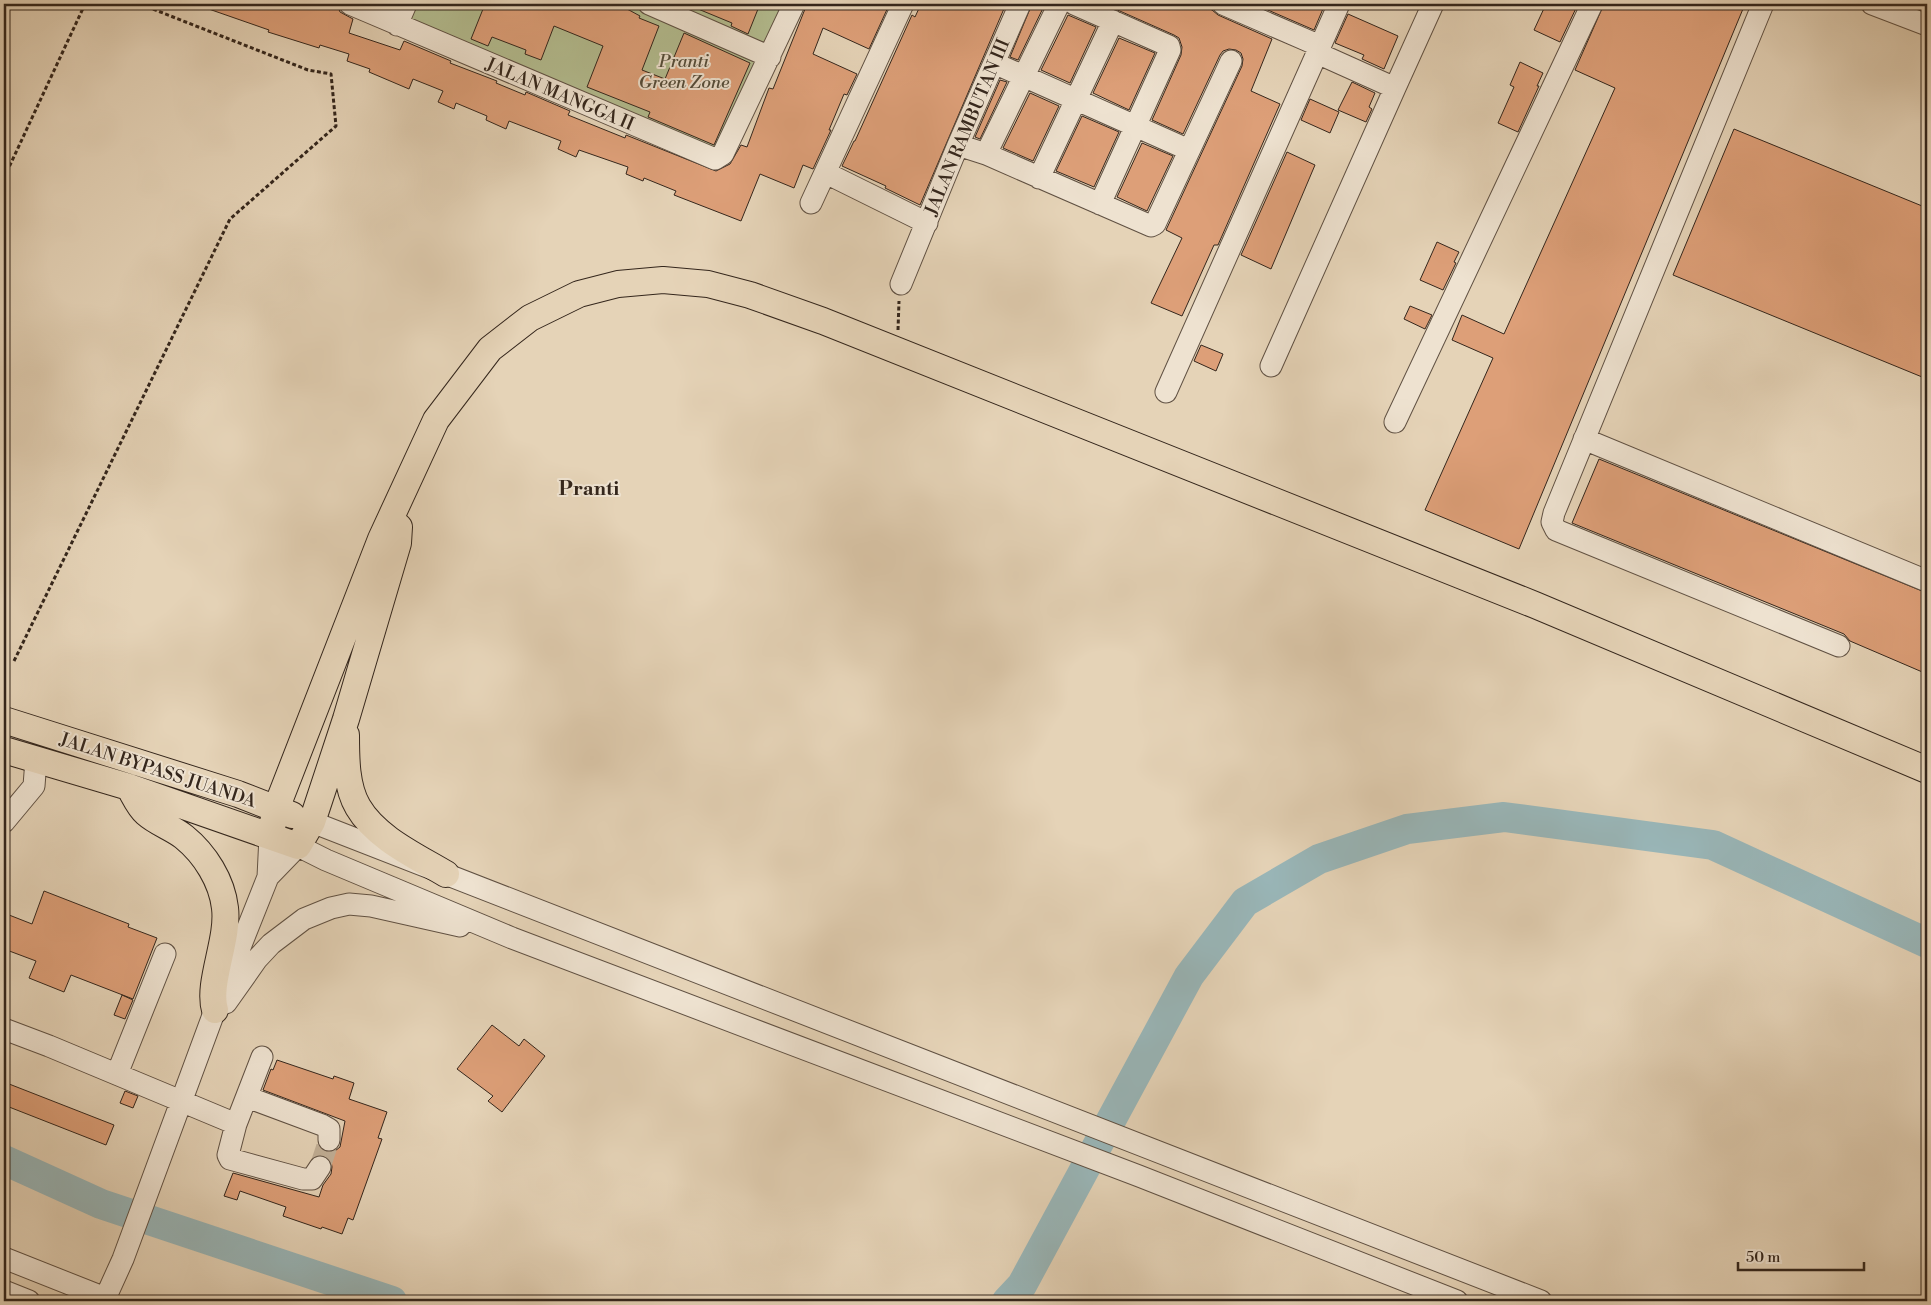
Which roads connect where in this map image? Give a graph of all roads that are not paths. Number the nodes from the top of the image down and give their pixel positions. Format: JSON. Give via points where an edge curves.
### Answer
{"nodes":[{"id":1,"x":350,"y":4,"type":"edge"},
{"id":2,"x":406,"y":4,"type":"edge"},
{"id":3,"x":649,"y":4,"type":"edge"},
{"id":4,"x":794,"y":4,"type":"edge"},
{"id":5,"x":903,"y":4,"type":"edge"},
{"id":6,"x":1020,"y":4,"type":"edge"},
{"id":7,"x":1060,"y":4,"type":"edge"},
{"id":8,"x":1074,"y":4,"type":"edge"},
{"id":9,"x":1223,"y":4,"type":"edge"},
{"id":10,"x":1339,"y":4,"type":"edge"},
{"id":11,"x":1433,"y":4,"type":"edge"},
{"id":12,"x":1592,"y":4,"type":"edge"},
{"id":13,"x":1763,"y":4,"type":"edge"},
{"id":14,"x":1872,"y":4,"type":"edge"},
{"id":15,"x":1113,"y":22,"type":"junction"},
{"id":16,"x":397,"y":25,"type":"junction"},
{"id":17,"x":1927,"y":25,"type":"edge"},
{"id":18,"x":1318,"y":49,"type":"junction"},
{"id":19,"x":770,"y":57,"type":"junction"},
{"id":20,"x":1231,"y":60,"type":"dead end"},
{"id":21,"x":994,"y":63,"type":"junction"},
{"id":22,"x":1024,"y":77,"type":"junction"},
{"id":23,"x":1395,"y":88,"type":"junction"},
{"id":24,"x":1077,"y":100,"type":"junction"},
{"id":25,"x":1136,"y":127,"type":"junction"},
{"id":26,"x":958,"y":145,"type":"junction"},
{"id":27,"x":1189,"y":150,"type":"junction"},
{"id":28,"x":986,"y":154,"type":"junction"},
{"id":29,"x":826,"y":173,"type":"junction"},
{"id":30,"x":1039,"y":178,"type":"junction"},
{"id":31,"x":811,"y":203,"type":"dead end"},
{"id":32,"x":1100,"y":204,"type":"junction"},
{"id":33,"x":927,"y":223,"type":"junction"},
{"id":34,"x":901,"y":284,"type":"road end"},
{"id":35,"x":1271,"y":366,"type":"dead end"},
{"id":36,"x":1166,"y":392,"type":"dead end"},
{"id":37,"x":1395,"y":422,"type":"dead end"},
{"id":38,"x":1584,"y":439,"type":"junction"},
{"id":39,"x":402,"y":494,"type":"junction"},
{"id":40,"x":1927,"y":581,"type":"edge"},
{"id":41,"x":1839,"y":646,"type":"dead end"},
{"id":42,"x":4,"y":720,"type":"edge"},
{"id":43,"x":346,"y":720,"type":"junction"},
{"id":44,"x":4,"y":750,"type":"edge"},
{"id":45,"x":36,"y":760,"type":"junction"},
{"id":46,"x":1927,"y":770,"type":"edge"},
{"id":47,"x":129,"y":787,"type":"junction"},
{"id":48,"x":276,"y":809,"type":"junction"},
{"id":49,"x":4,"y":822,"type":"edge"},
{"id":50,"x":312,"y":822,"type":"junction"},
{"id":51,"x":270,"y":836,"type":"junction"},
{"id":52,"x":298,"y":846,"type":"junction"},
{"id":53,"x":446,"y":874,"type":"junction"},
{"id":54,"x":268,"y":877,"type":"junction"},
{"id":55,"x":512,"y":938,"type":"junction"},
{"id":56,"x":165,"y":954,"type":"dead end"},
{"id":57,"x":215,"y":1010,"type":"junction"},
{"id":58,"x":4,"y":1029,"type":"edge"},
{"id":59,"x":262,"y":1057,"type":"dead end"},
{"id":60,"x":117,"y":1074,"type":"junction"},
{"id":61,"x":247,"y":1097,"type":"junction"},
{"id":62,"x":182,"y":1101,"type":"junction"},
{"id":63,"x":236,"y":1124,"type":"junction"},
{"id":64,"x":329,"y":1140,"type":"dead end"},
{"id":65,"x":320,"y":1167,"type":"tunnel mouth"},
{"id":66,"x":4,"y":1258,"type":"edge"},
{"id":67,"x":4,"y":1291,"type":"edge"},
{"id":68,"x":105,"y":1300,"type":"edge"},
{"id":69,"x":29,"y":1301,"type":"edge"},
{"id":70,"x":1457,"y":1301,"type":"edge"},
{"id":71,"x":1541,"y":1301,"type":"edge"}],
"edges":[{"from":1,"to":16,"type":"street","name":"JALAN MANGGA II"},
{"from":2,"to":16,"type":"street"},
{"from":3,"to":19,"type":"street"},
{"from":4,"to":19,"type":"street"},
{"from":5,"to":29,"type":"street"},
{"from":6,"to":21,"type":"street","name":"JALAN RAMBUTAN III"},
{"from":7,"to":22,"type":"street"},
{"from":8,"to":15,"type":"street"},
{"from":9,"to":18,"type":"street"},
{"from":10,"to":18,"type":"street"},
{"from":11,"to":23,"type":"street"},
{"from":12,"to":37,"type":"street"},
{"from":13,"to":38,"type":"street"},
{"from":14,"to":17,"type":"street"},
{"from":15,"to":24,"type":"street"},
{"from":15,"to":25,"type":"street","via":[[1170,48]]},
{"from":16,"to":19,"type":"street","name":"JALAN MANGGA II","via":[[712,159],[723,154]]},
{"from":18,"to":23,"type":"street"},
{"from":18,"to":36,"type":"street"},
{"from":20,"to":27,"type":"street"},
{"from":21,"to":22,"type":"street"},
{"from":21,"to":26,"type":"street","name":"JALAN RAMBUTAN III"},
{"from":22,"to":24,"type":"street"},
{"from":22,"to":28,"type":"street"},
{"from":23,"to":35,"type":"street"},
{"from":24,"to":25,"type":"street"},
{"from":24,"to":30,"type":"street"},
{"from":25,"to":27,"type":"street"},
{"from":25,"to":32,"type":"street"},
{"from":26,"to":28,"type":"street"},
{"from":26,"to":33,"type":"street","name":"JALAN RAMBUTAN III"},
{"from":27,"to":32,"type":"street","via":[[1154,225],[1149,226]]},
{"from":28,"to":30,"type":"street"},
{"from":29,"to":31,"type":"street"},
{"from":29,"to":33,"type":"street"},
{"from":30,"to":32,"type":"street"},
{"from":33,"to":34,"type":"street","name":"JALAN RAMBUTAN III"},
{"from":38,"to":40,"type":"street"},
{"from":38,"to":41,"type":"street","via":[[1554,513],[1552,522],[1556,530]]},
{"from":39,"to":43,"type":"main road","via":[[398,543]]},
{"from":39,"to":46,"type":"main road","via":[[436,420],[490,349],[530,318],[579,294],[618,284],[663,280],[708,284],[750,294],[898,350],[1517,598]]},
{"from":39,"to":48,"type":"main road"},
{"from":42,"to":48,"type":"main road","name":"JALAN BYPASS JUANDA"},
{"from":43,"to":50,"type":"main road"},
{"from":43,"to":53,"type":"main road","via":[[350,786],[357,806],[386,836]]},
{"from":44,"to":45,"type":"main road","name":"JALAN BYPASS JUANDA"},
{"from":45,"to":47,"type":"main road","name":"JALAN BYPASS JUANDA"},
{"from":45,"to":49,"type":"street","via":[[34,786]]},
{"from":47,"to":51,"type":"main road","name":"JALAN BYPASS JUANDA"},
{"from":47,"to":57,"type":"main road","via":[[146,813],[184,837],[196,849],[215,874],[222,891],[226,922],[213,990]]},
{"from":48,"to":50,"type":"main road","name":"JALAN BYPASS JUANDA"},
{"from":48,"to":51,"type":"main road"},
{"from":50,"to":52,"type":"main road"},
{"from":50,"to":53,"type":"street"},
{"from":51,"to":52,"type":"main road","name":"JALAN BYPASS JUANDA"},
{"from":51,"to":54,"type":"street"},
{"from":52,"to":54,"type":"street"},
{"from":52,"to":55,"type":"street"},
{"from":53,"to":71,"type":"street"},
{"from":54,"to":57,"type":"street"},
{"from":55,"to":57,"type":"street","via":[[371,906],[349,904],[331,908],[304,919],[271,944],[256,959],[231,998]]},
{"from":55,"to":70,"type":"street","via":[[1139,1176]]},
{"from":56,"to":60,"type":"street"},
{"from":57,"to":62,"type":"street"},
{"from":58,"to":60,"type":"street"},
{"from":59,"to":61,"type":"street"},
{"from":60,"to":62,"type":"street"},
{"from":61,"to":63,"type":"street"},
{"from":61,"to":64,"type":"street","via":[[322,1125],[329,1129]]},
{"from":62,"to":63,"type":"street"},
{"from":62,"to":68,"type":"street"},
{"from":63,"to":65,"type":"street","via":[[228,1154],[230,1160],[303,1179],[312,1179]]},
{"from":66,"to":68,"type":"street"},
{"from":67,"to":69,"type":"street"}]}
